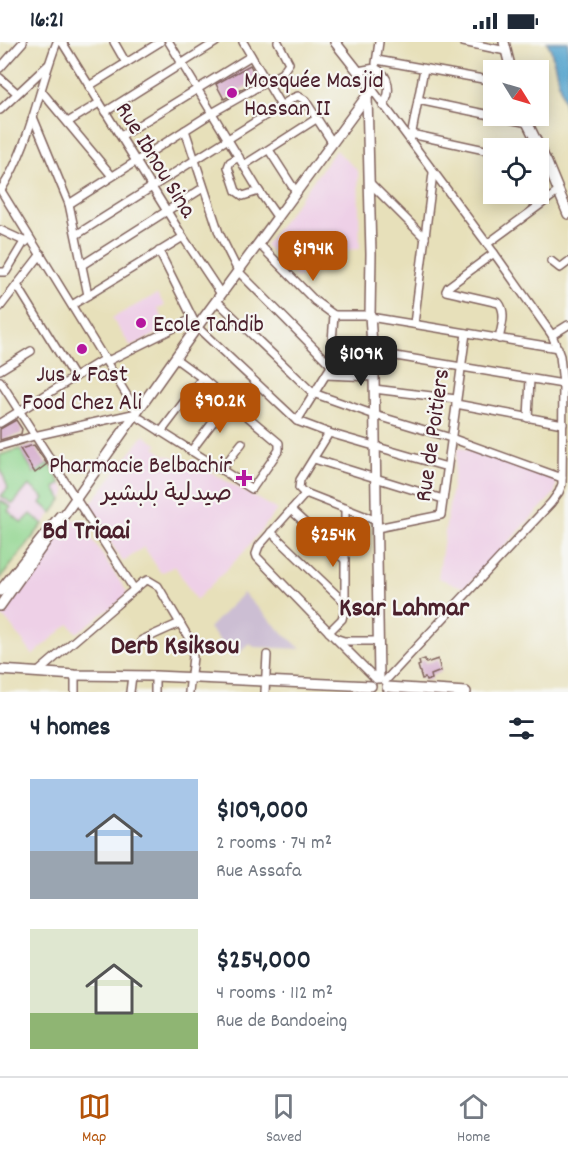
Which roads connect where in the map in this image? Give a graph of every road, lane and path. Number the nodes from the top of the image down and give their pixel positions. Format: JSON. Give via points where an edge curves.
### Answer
{"nodes":[{"id":1,"x":23,"y":42,"type":"edge"},
{"id":2,"x":57,"y":42,"type":"edge"},
{"id":3,"x":62,"y":42,"type":"edge"},
{"id":4,"x":114,"y":42,"type":"edge"},
{"id":5,"x":160,"y":42,"type":"edge"},
{"id":6,"x":169,"y":42,"type":"edge"},
{"id":7,"x":216,"y":42,"type":"edge"},
{"id":8,"x":243,"y":42,"type":"edge"},
{"id":9,"x":278,"y":42,"type":"edge"},
{"id":10,"x":335,"y":42,"type":"edge"},
{"id":11,"x":379,"y":42,"type":"edge"},
{"id":12,"x":463,"y":42,"type":"edge"},
{"id":13,"x":505,"y":46,"type":"edge"},
{"id":14,"x":251,"y":56,"type":"junction"},
{"id":15,"x":126,"y":63,"type":"junction"},
{"id":16,"x":181,"y":64,"type":"junction"},
{"id":17,"x":376,"y":64,"type":"junction"},
{"id":18,"x":48,"y":65,"type":"junction"},
{"id":19,"x":0,"y":68,"type":"edge"},
{"id":20,"x":424,"y":69,"type":"junction"},
{"id":21,"x":358,"y":71,"type":"junction"},
{"id":22,"x":0,"y":78,"type":"edge"},
{"id":23,"x":483,"y":79,"type":"edge"},
{"id":24,"x":267,"y":81,"type":"junction"},
{"id":25,"x":89,"y":86,"type":"junction"},
{"id":26,"x":198,"y":89,"type":"junction"},
{"id":27,"x":368,"y":90,"type":"junction"},
{"id":28,"x":42,"y":92,"type":"junction"},
{"id":29,"x":17,"y":93,"type":"junction"},
{"id":30,"x":418,"y":100,"type":"junction"},
{"id":31,"x":99,"y":103,"type":"junction"},
{"id":32,"x":281,"y":106,"type":"junction"},
{"id":33,"x":383,"y":106,"type":"junction"},
{"id":34,"x":0,"y":110,"type":"edge"},
{"id":35,"x":483,"y":111,"type":"edge"},
{"id":36,"x":105,"y":112,"type":"junction"},
{"id":37,"x":212,"y":112,"type":"junction"},
{"id":38,"x":33,"y":117,"type":"junction"},
{"id":39,"x":316,"y":119,"type":"junction"},
{"id":40,"x":68,"y":122,"type":"junction"},
{"id":41,"x":185,"y":130,"type":"junction"},
{"id":42,"x":121,"y":136,"type":"junction"},
{"id":43,"x":411,"y":136,"type":"junction"},
{"id":44,"x":229,"y":140,"type":"junction"},
{"id":45,"x":332,"y":142,"type":"junction"},
{"id":46,"x":269,"y":150,"type":"junction"},
{"id":47,"x":483,"y":150,"type":"edge"},
{"id":48,"x":239,"y":157,"type":"junction"},
{"id":49,"x":194,"y":159,"type":"junction"},
{"id":50,"x":136,"y":160,"type":"junction"},
{"id":51,"x":244,"y":165,"type":"junction"},
{"id":52,"x":434,"y":173,"type":"junction"},
{"id":53,"x":549,"y":173,"type":"edge"},
{"id":54,"x":111,"y":176,"type":"junction"},
{"id":55,"x":369,"y":183,"type":"junction"},
{"id":56,"x":153,"y":186,"type":"junction"},
{"id":57,"x":203,"y":188,"type":"junction"},
{"id":58,"x":259,"y":191,"type":"junction"},
{"id":59,"x":559,"y":191,"type":"junction"},
{"id":60,"x":296,"y":192,"type":"junction"},
{"id":61,"x":1,"y":194,"type":"edge"},
{"id":62,"x":69,"y":204,"type":"junction"},
{"id":63,"x":168,"y":210,"type":"junction"},
{"id":64,"x":568,"y":214,"type":"edge"},
{"id":65,"x":278,"y":218,"type":"junction"},
{"id":66,"x":0,"y":230,"type":"edge"},
{"id":67,"x":76,"y":235,"type":"junction"},
{"id":68,"x":183,"y":237,"type":"junction"},
{"id":69,"x":424,"y":238,"type":"junction"},
{"id":70,"x":24,"y":242,"type":"junction"},
{"id":71,"x":487,"y":243,"type":"junction"},
{"id":72,"x":35,"y":244,"type":"junction"},
{"id":73,"x":259,"y":244,"type":"junction"},
{"id":74,"x":159,"y":251,"type":"junction"},
{"id":75,"x":494,"y":253,"type":"junction"},
{"id":76,"x":40,"y":254,"type":"junction"},
{"id":77,"x":551,"y":261,"type":"dead end"},
{"id":78,"x":568,"y":262,"type":"edge"},
{"id":79,"x":82,"y":265,"type":"junction"},
{"id":80,"x":238,"y":271,"type":"junction"},
{"id":81,"x":0,"y":272,"type":"edge"},
{"id":82,"x":17,"y":285,"type":"junction"},
{"id":83,"x":0,"y":294,"type":"edge"},
{"id":84,"x":88,"y":295,"type":"junction"},
{"id":85,"x":219,"y":298,"type":"junction"},
{"id":86,"x":7,"y":299,"type":"junction"},
{"id":87,"x":72,"y":305,"type":"junction"},
{"id":88,"x":0,"y":307,"type":"edge"},
{"id":89,"x":334,"y":315,"type":"junction"},
{"id":90,"x":370,"y":316,"type":"junction"},
{"id":91,"x":195,"y":323,"type":"junction"},
{"id":92,"x":414,"y":324,"type":"junction"},
{"id":93,"x":568,"y":325,"type":"edge"},
{"id":94,"x":466,"y":333,"type":"junction"},
{"id":95,"x":552,"y":335,"type":"junction"},
{"id":96,"x":499,"y":339,"type":"junction"},
{"id":97,"x":558,"y":348,"type":"junction"},
{"id":98,"x":31,"y":351,"type":"dead end"},
{"id":99,"x":372,"y":352,"type":"junction"},
{"id":100,"x":564,"y":356,"type":"edge"},
{"id":101,"x":176,"y":359,"type":"junction"},
{"id":102,"x":107,"y":360,"type":"junction"},
{"id":103,"x":331,"y":365,"type":"junction"},
{"id":104,"x":461,"y":368,"type":"junction"},
{"id":105,"x":0,"y":370,"type":"edge"},
{"id":106,"x":326,"y":375,"type":"junction"},
{"id":107,"x":374,"y":376,"type":"junction"},
{"id":108,"x":74,"y":377,"type":"junction"},
{"id":109,"x":202,"y":378,"type":"junction"},
{"id":110,"x":530,"y":379,"type":"junction"},
{"id":111,"x":0,"y":381,"type":"edge"},
{"id":112,"x":563,"y":384,"type":"junction"},
{"id":113,"x":374,"y":389,"type":"junction"},
{"id":114,"x":313,"y":393,"type":"junction"},
{"id":115,"x":229,"y":401,"type":"junction"},
{"id":116,"x":456,"y":401,"type":"junction"},
{"id":117,"x":18,"y":411,"type":"junction"},
{"id":118,"x":139,"y":414,"type":"junction"},
{"id":119,"x":375,"y":415,"type":"junction"},
{"id":120,"x":4,"y":418,"type":"edge"},
{"id":121,"x":528,"y":418,"type":"junction"},
{"id":122,"x":297,"y":421,"type":"junction"},
{"id":123,"x":0,"y":423,"type":"edge"},
{"id":124,"x":563,"y":424,"type":"junction"},
{"id":125,"x":161,"y":432,"type":"junction"},
{"id":126,"x":329,"y":433,"type":"junction"},
{"id":127,"x":34,"y":436,"type":"junction"},
{"id":128,"x":451,"y":438,"type":"junction"},
{"id":129,"x":242,"y":443,"type":"dead end"},
{"id":130,"x":0,"y":446,"type":"edge"},
{"id":131,"x":375,"y":446,"type":"junction"},
{"id":132,"x":191,"y":452,"type":"junction"},
{"id":133,"x":314,"y":459,"type":"junction"},
{"id":134,"x":447,"y":467,"type":"junction"},
{"id":135,"x":221,"y":470,"type":"junction"},
{"id":136,"x":375,"y":478,"type":"junction"},
{"id":137,"x":562,"y":478,"type":"junction"},
{"id":138,"x":306,"y":493,"type":"junction"},
{"id":139,"x":74,"y":499,"type":"junction"},
{"id":140,"x":443,"y":499,"type":"junction"},
{"id":141,"x":345,"y":508,"type":"junction"},
{"id":142,"x":291,"y":510,"type":"junction"},
{"id":143,"x":377,"y":524,"type":"junction"},
{"id":144,"x":272,"y":532,"type":"junction"},
{"id":145,"x":345,"y":560,"type":"junction"},
{"id":146,"x":134,"y":589,"type":"junction"},
{"id":147,"x":0,"y":591,"type":"edge"},
{"id":148,"x":345,"y":603,"type":"junction"},
{"id":149,"x":0,"y":604,"type":"edge"},
{"id":150,"x":180,"y":622,"type":"junction"},
{"id":151,"x":329,"y":632,"type":"junction"},
{"id":152,"x":335,"y":638,"type":"junction"},
{"id":153,"x":142,"y":640,"type":"dead end"},
{"id":154,"x":378,"y":641,"type":"junction"},
{"id":155,"x":267,"y":655,"type":"dead end"},
{"id":156,"x":0,"y":669,"type":"edge"},
{"id":157,"x":38,"y":672,"type":"junction"},
{"id":158,"x":75,"y":675,"type":"junction"},
{"id":159,"x":132,"y":676,"type":"junction"},
{"id":160,"x":154,"y":676,"type":"junction"},
{"id":161,"x":190,"y":678,"type":"junction"},
{"id":162,"x":266,"y":682,"type":"junction"},
{"id":163,"x":381,"y":686,"type":"edge"},
{"id":164,"x":75,"y":692,"type":"edge"},
{"id":165,"x":130,"y":692,"type":"edge"},
{"id":166,"x":155,"y":692,"type":"edge"},
{"id":167,"x":189,"y":692,"type":"edge"},
{"id":168,"x":266,"y":692,"type":"edge"},
{"id":169,"x":466,"y":692,"type":"edge"}],
"edges":[{"from":1,"to":19,"type":"street"},
{"from":2,"to":18,"type":"street"},
{"from":3,"to":25,"type":"street","name":"Rue Ibnou Sina"},
{"from":4,"to":15,"type":"street"},
{"from":5,"to":15,"type":"street"},
{"from":6,"to":16,"type":"street"},
{"from":7,"to":16,"type":"street"},
{"from":8,"to":14,"type":"street"},
{"from":9,"to":24,"type":"street","via":[[288,58],[288,66]]},
{"from":10,"to":21,"type":"street"},
{"from":11,"to":17,"type":"street"},
{"from":12,"to":13,"type":"street"},
{"from":14,"to":24,"type":"street"},
{"from":14,"to":26,"type":"street"},
{"from":15,"to":25,"type":"street"},
{"from":16,"to":26,"type":"street"},
{"from":16,"to":36,"type":"street"},
{"from":17,"to":20,"type":"street"},
{"from":17,"to":21,"type":"street"},
{"from":17,"to":33,"type":"street","via":[[389,88]]},
{"from":18,"to":28,"type":"street"},
{"from":18,"to":29,"type":"street"},
{"from":20,"to":23,"type":"street"},
{"from":20,"to":30,"type":"street"},
{"from":21,"to":27,"type":"street"},
{"from":22,"to":29,"type":"street"},
{"from":24,"to":32,"type":"street"},
{"from":24,"to":37,"type":"street"},
{"from":25,"to":31,"type":"street","name":"Rue Ibnou Sina"},
{"from":26,"to":37,"type":"street"},
{"from":26,"to":42,"type":"street"},
{"from":27,"to":33,"type":"street"},
{"from":27,"to":45,"type":"street"},
{"from":27,"to":55,"type":"street"},
{"from":28,"to":38,"type":"street"},
{"from":28,"to":40,"type":"street"},
{"from":29,"to":34,"type":"street"},
{"from":30,"to":35,"type":"street"},
{"from":30,"to":43,"type":"street"},
{"from":31,"to":36,"type":"street","name":"Rue Ibnou Sina"},
{"from":31,"to":40,"type":"street"},
{"from":32,"to":39,"type":"street","via":[[302,97]]},
{"from":32,"to":44,"type":"street"},
{"from":33,"to":43,"type":"street"},
{"from":36,"to":42,"type":"street","name":"Rue Ibnou Sina"},
{"from":37,"to":41,"type":"street"},
{"from":37,"to":44,"type":"street"},
{"from":38,"to":61,"type":"street","via":[[19,160]]},
{"from":38,"to":62,"type":"street"},
{"from":39,"to":45,"type":"street"},
{"from":39,"to":46,"type":"street"},
{"from":40,"to":54,"type":"street"},
{"from":41,"to":49,"type":"street"},
{"from":41,"to":50,"type":"street"},
{"from":42,"to":50,"type":"street","name":"Rue Ibnou Sina"},
{"from":43,"to":47,"type":"street"},
{"from":43,"to":52,"type":"street"},
{"from":44,"to":48,"type":"street"},
{"from":44,"to":49,"type":"street"},
{"from":45,"to":60,"type":"street"},
{"from":46,"to":51,"type":"street"},
{"from":46,"to":60,"type":"street"},
{"from":48,"to":51,"type":"street"},
{"from":48,"to":58,"type":"street","via":[[228,166],[236,191],[243,196]]},
{"from":49,"to":56,"type":"street"},
{"from":49,"to":57,"type":"street"},
{"from":50,"to":54,"type":"street"},
{"from":50,"to":56,"type":"street","name":"Rue Ibnou Sina"},
{"from":51,"to":58,"type":"street"},
{"from":52,"to":69,"type":"street"},
{"from":52,"to":71,"type":"street"},
{"from":53,"to":59,"type":"street"},
{"from":54,"to":62,"type":"street"},
{"from":55,"to":69,"type":"street"},
{"from":55,"to":90,"type":"street"},
{"from":56,"to":63,"type":"street","name":"Rue Ibnou Sina"},
{"from":56,"to":67,"type":"street"},
{"from":57,"to":63,"type":"street"},
{"from":57,"to":80,"type":"street","via":[[225,248]]},
{"from":58,"to":65,"type":"street"},
{"from":59,"to":64,"type":"street"},
{"from":59,"to":71,"type":"street"},
{"from":60,"to":65,"type":"street"},
{"from":61,"to":72,"type":"street"},
{"from":62,"to":67,"type":"street"},
{"from":63,"to":68,"type":"street","name":"Rue Ibnou Sina"},
{"from":63,"to":79,"type":"street"},
{"from":65,"to":73,"type":"street"},
{"from":66,"to":70,"type":"street"},
{"from":67,"to":79,"type":"street"},
{"from":68,"to":74,"type":"street"},
{"from":68,"to":85,"type":"street","name":"Rue Ibnou Sina"},
{"from":69,"to":92,"type":"street"},
{"from":70,"to":72,"type":"street"},
{"from":70,"to":81,"type":"street","via":[[6,272]]},
{"from":71,"to":75,"type":"street"},
{"from":72,"to":76,"type":"street"},
{"from":73,"to":80,"type":"street"},
{"from":73,"to":89,"type":"street"},
{"from":74,"to":84,"type":"street"},
{"from":74,"to":91,"type":"street"},
{"from":75,"to":95,"type":"street"},
{"from":75,"to":96,"type":"street","via":[[446,291],[499,303],[503,309]]},
{"from":76,"to":82,"type":"street"},
{"from":76,"to":87,"type":"street"},
{"from":77,"to":78,"type":"street","via":[[560,268]]},
{"from":79,"to":84,"type":"street"},
{"from":80,"to":85,"type":"street"},
{"from":80,"to":103,"type":"street"},
{"from":82,"to":86,"type":"street"},
{"from":82,"to":108,"type":"street"},
{"from":83,"to":86,"type":"street"},
{"from":84,"to":87,"type":"street"},
{"from":85,"to":91,"type":"street"},
{"from":85,"to":114,"type":"street","name":"Rue Ibnou Sina"},
{"from":86,"to":88,"type":"street"},
{"from":87,"to":102,"type":"street"},
{"from":89,"to":90,"type":"street"},
{"from":89,"to":103,"type":"street"},
{"from":90,"to":92,"type":"street"},
{"from":90,"to":99,"type":"street"},
{"from":91,"to":101,"type":"street"},
{"from":91,"to":102,"type":"street"},
{"from":91,"to":122,"type":"street"},
{"from":92,"to":94,"type":"street"},
{"from":93,"to":95,"type":"street"},
{"from":94,"to":96,"type":"street"},
{"from":94,"to":104,"type":"street","name":"Rue de Poitiers"},
{"from":95,"to":97,"type":"street"},
{"from":96,"to":97,"type":"street"},
{"from":97,"to":100,"type":"street"},
{"from":98,"to":105,"type":"street"},
{"from":99,"to":104,"type":"street"},
{"from":99,"to":107,"type":"street"},
{"from":100,"to":112,"type":"street"},
{"from":101,"to":109,"type":"street"},
{"from":101,"to":118,"type":"street"},
{"from":102,"to":108,"type":"street"},
{"from":102,"to":118,"type":"street"},
{"from":103,"to":106,"type":"street"},
{"from":104,"to":110,"type":"street"},
{"from":104,"to":116,"type":"street","name":"Rue de Poitiers"},
{"from":106,"to":107,"type":"street"},
{"from":106,"to":114,"type":"street"},
{"from":107,"to":113,"type":"street"},
{"from":108,"to":117,"type":"street"},
{"from":109,"to":115,"type":"street"},
{"from":109,"to":125,"type":"street"},
{"from":110,"to":112,"type":"street"},
{"from":110,"to":121,"type":"street"},
{"from":111,"to":117,"type":"street"},
{"from":112,"to":124,"type":"street"},
{"from":113,"to":116,"type":"street"},
{"from":113,"to":119,"type":"street"},
{"from":114,"to":119,"type":"street"},
{"from":114,"to":122,"type":"street"},
{"from":115,"to":132,"type":"street"},
{"from":115,"to":135,"type":"street","via":[[280,446],[253,489]]},
{"from":116,"to":121,"type":"street"},
{"from":116,"to":128,"type":"street","name":"Rue de Poitiers"},
{"from":117,"to":120,"type":"street"},
{"from":117,"to":127,"type":"street"},
{"from":118,"to":125,"type":"street"},
{"from":118,"to":127,"type":"street"},
{"from":118,"to":139,"type":"street"},
{"from":119,"to":128,"type":"street"},
{"from":119,"to":131,"type":"street"},
{"from":120,"to":123,"type":"street"},
{"from":121,"to":124,"type":"street"},
{"from":122,"to":126,"type":"street"},
{"from":124,"to":137,"type":"street"},
{"from":125,"to":132,"type":"street"},
{"from":126,"to":131,"type":"street"},
{"from":126,"to":133,"type":"street"},
{"from":127,"to":130,"type":"street"},
{"from":127,"to":139,"type":"street"},
{"from":128,"to":134,"type":"street","name":"Rue de Poitiers"},
{"from":128,"to":137,"type":"street"},
{"from":129,"to":135,"type":"street"},
{"from":131,"to":134,"type":"street"},
{"from":131,"to":136,"type":"street"},
{"from":132,"to":135,"type":"street"},
{"from":133,"to":136,"type":"street"},
{"from":133,"to":138,"type":"street","via":[[299,483],[299,489]]},
{"from":134,"to":140,"type":"street","name":"Rue de Poitiers"},
{"from":136,"to":140,"type":"street"},
{"from":136,"to":143,"type":"street"},
{"from":137,"to":163,"type":"street","via":[[551,503]]},
{"from":138,"to":141,"type":"street"},
{"from":138,"to":142,"type":"street"},
{"from":139,"to":146,"type":"street"},
{"from":139,"to":147,"type":"street"},
{"from":139,"to":149,"type":"street"},
{"from":140,"to":143,"type":"street","name":"Rue de Poitiers","via":[[440,516]]},
{"from":141,"to":143,"type":"street"},
{"from":141,"to":145,"type":"street"},
{"from":142,"to":144,"type":"street"},
{"from":142,"to":145,"type":"street"},
{"from":143,"to":154,"type":"street"},
{"from":144,"to":148,"type":"street"},
{"from":144,"to":151,"type":"street","via":[[259,546],[257,557]]},
{"from":145,"to":148,"type":"street"},
{"from":146,"to":150,"type":"street","via":[[148,580],[154,582]]},
{"from":146,"to":157,"type":"street"},
{"from":148,"to":151,"type":"street","via":[[342,619]]},
{"from":150,"to":153,"type":"street"},
{"from":150,"to":161,"type":"street","via":[[192,647]]},
{"from":151,"to":152,"type":"street"},
{"from":152,"to":154,"type":"street"},
{"from":152,"to":163,"type":"street"},
{"from":154,"to":163,"type":"street"},
{"from":155,"to":162,"type":"street"},
{"from":156,"to":157,"type":"street"},
{"from":157,"to":158,"type":"street"},
{"from":158,"to":159,"type":"street"},
{"from":158,"to":164,"type":"street"},
{"from":159,"to":160,"type":"street"},
{"from":159,"to":165,"type":"street"},
{"from":160,"to":161,"type":"street"},
{"from":160,"to":166,"type":"street"},
{"from":161,"to":162,"type":"street"},
{"from":161,"to":167,"type":"street"},
{"from":162,"to":163,"type":"street"},
{"from":162,"to":168,"type":"street"},
{"from":163,"to":169,"type":"street"}]}
